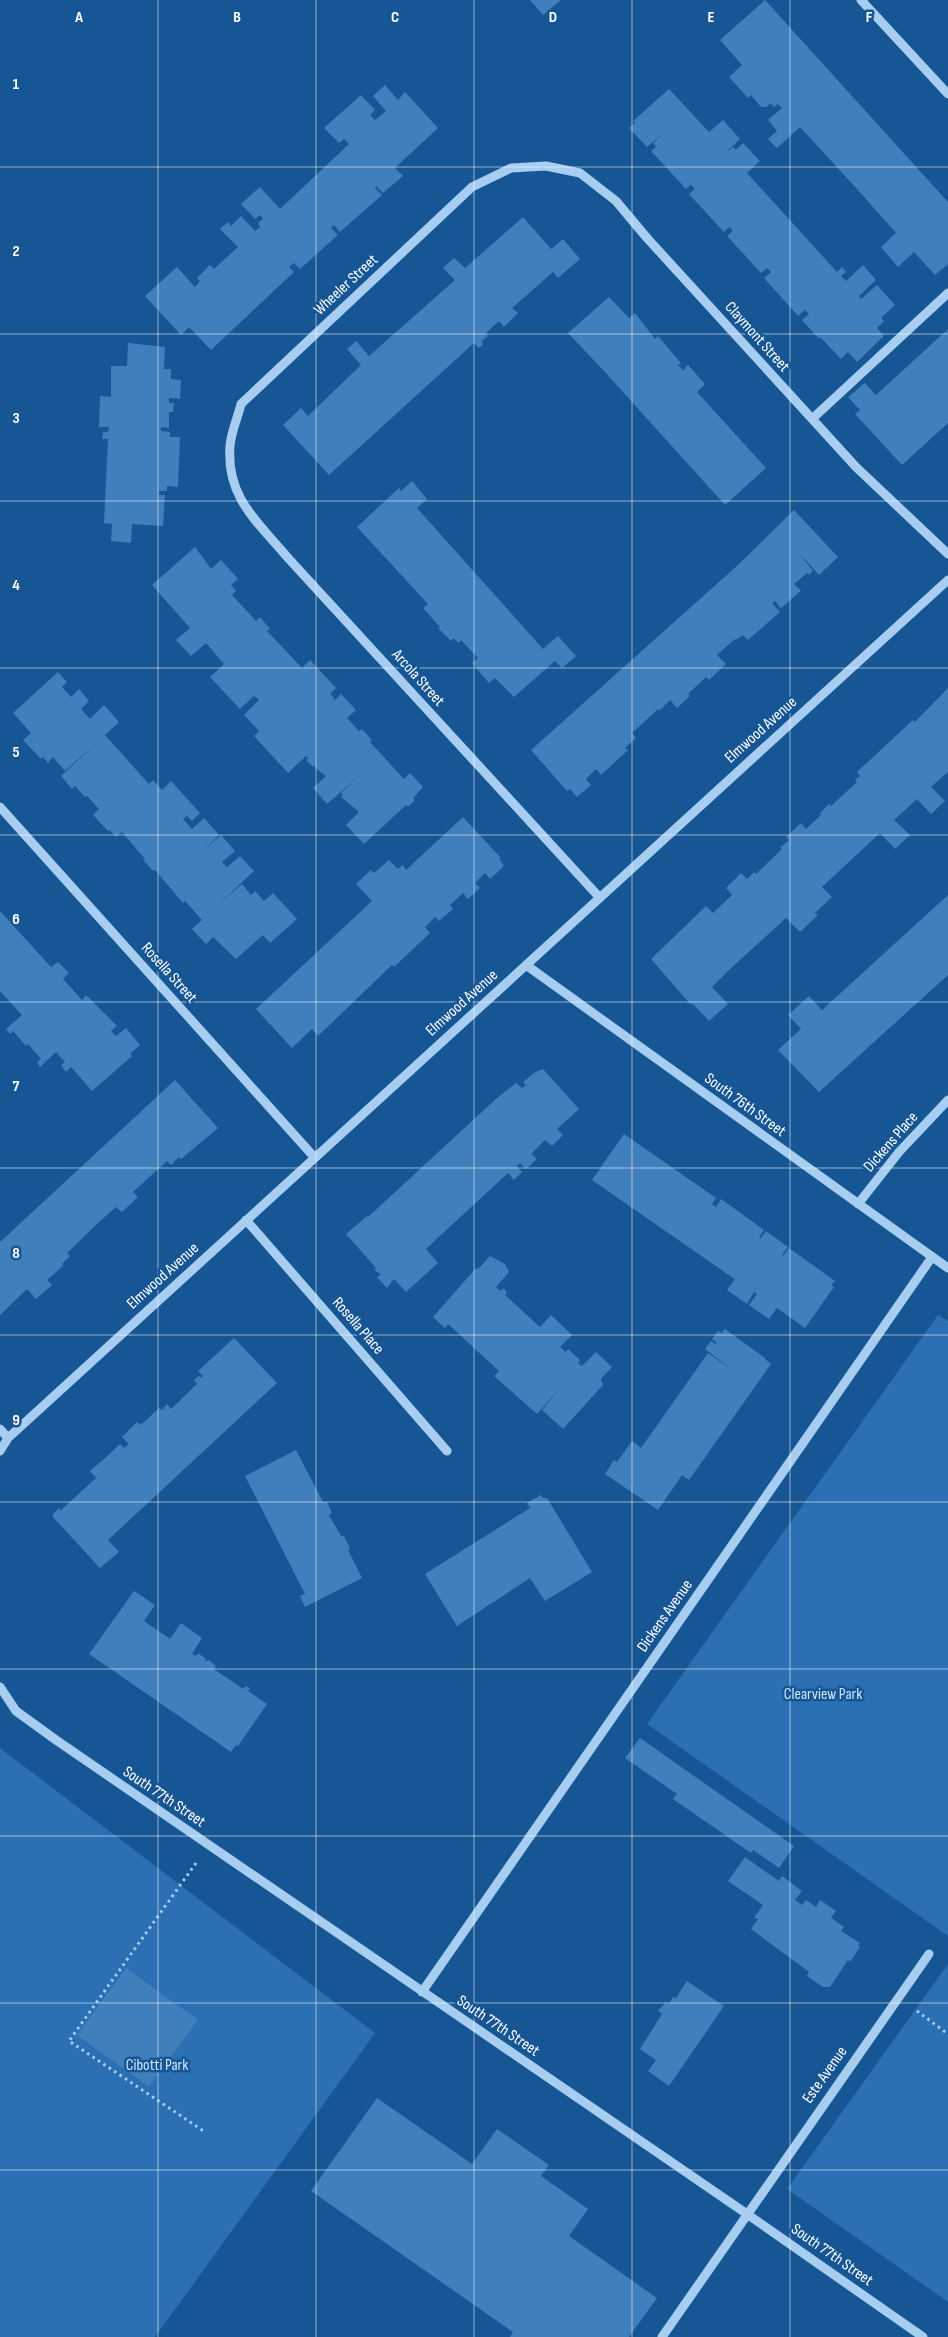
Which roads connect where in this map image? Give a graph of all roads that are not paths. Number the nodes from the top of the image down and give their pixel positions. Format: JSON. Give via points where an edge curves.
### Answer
{"nodes":[{"id":1,"x":861,"y":0,"type":"edge"},
{"id":2,"x":948,"y":94,"type":"edge"},
{"id":3,"x":532,"y":166,"type":"joint"},
{"id":4,"x":948,"y":293,"type":"edge"},
{"id":5,"x":812,"y":419,"type":"junction"},
{"id":6,"x":230,"y":468,"type":"joint"},
{"id":7,"x":948,"y":554,"type":"edge"},
{"id":8,"x":948,"y":580,"type":"edge"},
{"id":9,"x":0,"y":808,"type":"edge"},
{"id":10,"x":600,"y":898,"type":"junction"},
{"id":11,"x":526,"y":966,"type":"junction"},
{"id":12,"x":948,"y":1100,"type":"edge"},
{"id":13,"x":315,"y":1158,"type":"junction"},
{"id":14,"x":858,"y":1204,"type":"junction"},
{"id":15,"x":246,"y":1220,"type":"junction"},
{"id":16,"x":932,"y":1257,"type":"junction"},
{"id":17,"x":948,"y":1268,"type":"edge"},
{"id":18,"x":0,"y":1430,"type":"edge"},
{"id":19,"x":8,"y":1438,"type":"junction"},
{"id":20,"x":0,"y":1451,"type":"edge"},
{"id":21,"x":447,"y":1451,"type":"dead end"},
{"id":22,"x":0,"y":1687,"type":"edge"},
{"id":23,"x":929,"y":1954,"type":"dead end"},
{"id":24,"x":422,"y":1992,"type":"junction"},
{"id":25,"x":746,"y":2214,"type":"junction"},
{"id":26,"x":662,"y":2337,"type":"edge"},
{"id":27,"x":923,"y":2337,"type":"edge"}],
"edges":[{"from":1,"to":2,"type":"street"},
{"from":3,"to":5,"type":"street","name":"Claymont Street","via":[[580,173],[616,201]]},
{"from":3,"to":6,"type":"street","name":"Wheeler Street","via":[[511,168],[472,187],[241,404],[230,444]]},
{"from":4,"to":5,"type":"street"},
{"from":5,"to":7,"type":"street","name":"Claymont Street","via":[[856,467]]},
{"from":6,"to":10,"type":"street","name":"Arcola Street","via":[[241,503],[247,510]]},
{"from":8,"to":10,"type":"street","name":"Elmwood Avenue"},
{"from":9,"to":13,"type":"street","name":"Rosella Street"},
{"from":10,"to":11,"type":"street","name":"Elmwood Avenue"},
{"from":11,"to":13,"type":"street","name":"Elmwood Avenue"},
{"from":11,"to":14,"type":"street","name":"South 76th Street"},
{"from":12,"to":14,"type":"street","name":"Dickens Place","via":[[899,1152]]},
{"from":13,"to":15,"type":"street","name":"Elmwood Avenue"},
{"from":14,"to":16,"type":"street","name":"South 76th Street"},
{"from":15,"to":19,"type":"street","name":"Elmwood Avenue"},
{"from":15,"to":21,"type":"street","name":"Rosella Place"},
{"from":16,"to":17,"type":"street","name":"South 76th Street"},
{"from":16,"to":24,"type":"street","name":"Dickens Avenue"},
{"from":18,"to":19,"type":"street"},
{"from":19,"to":20,"type":"street","name":"Elmwood Avenue"},
{"from":22,"to":24,"type":"street","name":"South 77th Street","via":[[16,1711],[56,1740]]},
{"from":23,"to":25,"type":"street","name":"Este Avenue"},
{"from":24,"to":25,"type":"street","name":"South 77th Street"},
{"from":25,"to":26,"type":"street","name":"Este Avenue"},
{"from":25,"to":27,"type":"street","name":"South 77th Street"}]}
